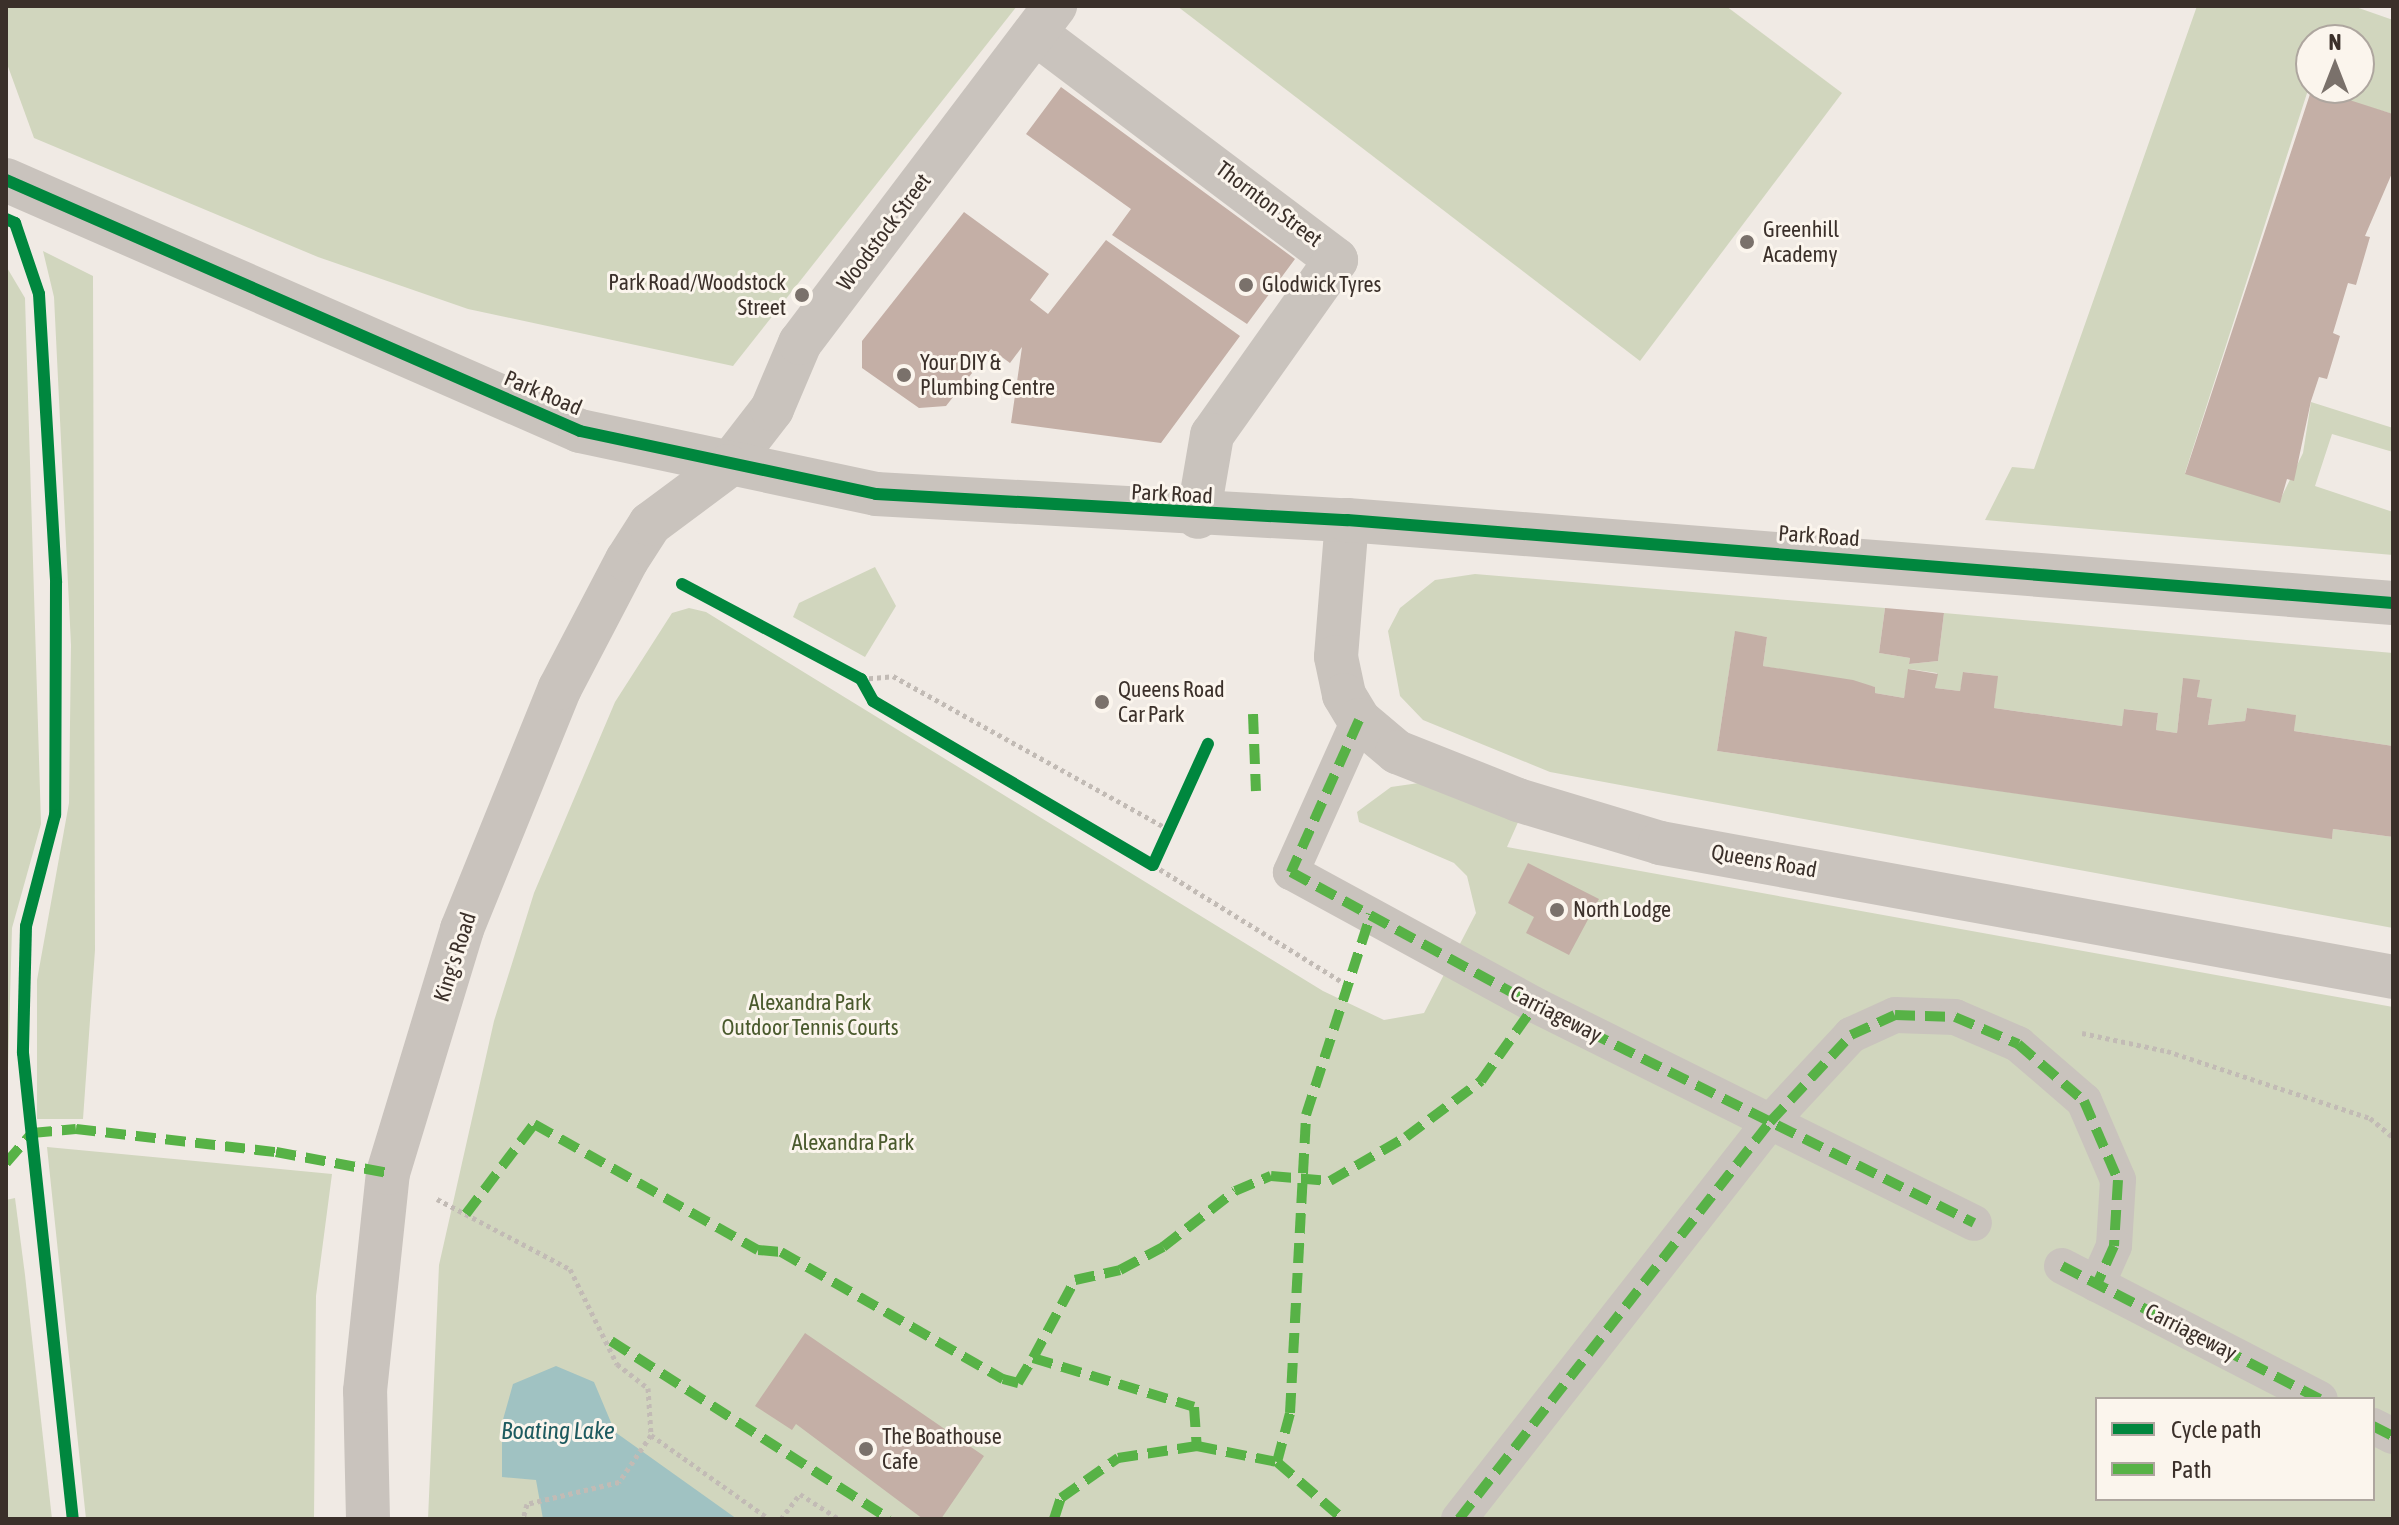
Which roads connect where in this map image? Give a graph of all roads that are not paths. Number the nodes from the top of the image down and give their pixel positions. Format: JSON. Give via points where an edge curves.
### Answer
{"nodes":[{"id":1,"x":1045,"y":20,"type":"edge"},
{"id":2,"x":6,"y":180,"type":"edge"},
{"id":3,"x":728,"y":466,"type":"junction"},
{"id":4,"x":1198,"y":517,"type":"junction"},
{"id":5,"x":1347,"y":520,"type":"junction"},
{"id":6,"x":2393,"y":603,"type":"edge"},
{"id":7,"x":1359,"y":720,"type":"junction"},
{"id":8,"x":2393,"y":977,"type":"edge"},
{"id":9,"x":1770,"y":1122,"type":"junction"},
{"id":10,"x":1974,"y":1223,"type":"dead end"},
{"id":11,"x":2062,"y":1266,"type":"dead end"},
{"id":12,"x":2097,"y":1284,"type":"junction"},
{"id":13,"x":2316,"y":1397,"type":"edge"},
{"id":14,"x":2375,"y":1427,"type":"edge"},
{"id":15,"x":2393,"y":1436,"type":"edge"},
{"id":16,"x":368,"y":1519,"type":"edge"},
{"id":17,"x":1459,"y":1519,"type":"edge"}],
"edges":[{"from":1,"to":3,"type":"street","name":"Woodstock Street","via":[[800,343],[772,409]]},
{"from":1,"to":4,"type":"street","name":"Thornton Street","via":[[1336,260],[1212,435]]},
{"from":2,"to":3,"type":"street","name":"Park Road","via":[[580,431]]},
{"from":3,"to":4,"type":"street","name":"Park Road","via":[[876,494]]},
{"from":3,"to":16,"type":"street","name":"King's Road","via":[[650,524],[560,688],[462,929],[388,1173],[365,1391]]},
{"from":4,"to":5,"type":"street","name":"Park Road"},
{"from":5,"to":6,"type":"street","name":"Park Road"},
{"from":5,"to":7,"type":"street","name":"Queens Road","via":[[1336,657]]},
{"from":7,"to":8,"type":"street","name":"Queens Road","via":[[1397,752],[1518,800],[1660,843]]},
{"from":7,"to":9,"type":"street","name":"Carriageway","via":[[1291,872]]},
{"from":9,"to":10,"type":"street","name":"Carriageway"},
{"from":9,"to":12,"type":"street","via":[[1851,1035],[1895,1015],[1955,1017],[2018,1044],[2084,1101],[2118,1180],[2114,1246]]},
{"from":9,"to":17,"type":"street"},
{"from":11,"to":12,"type":"street","name":"Carriageway"},
{"from":12,"to":13,"type":"street","name":"Carriageway"},
{"from":14,"to":15,"type":"street"}]}
